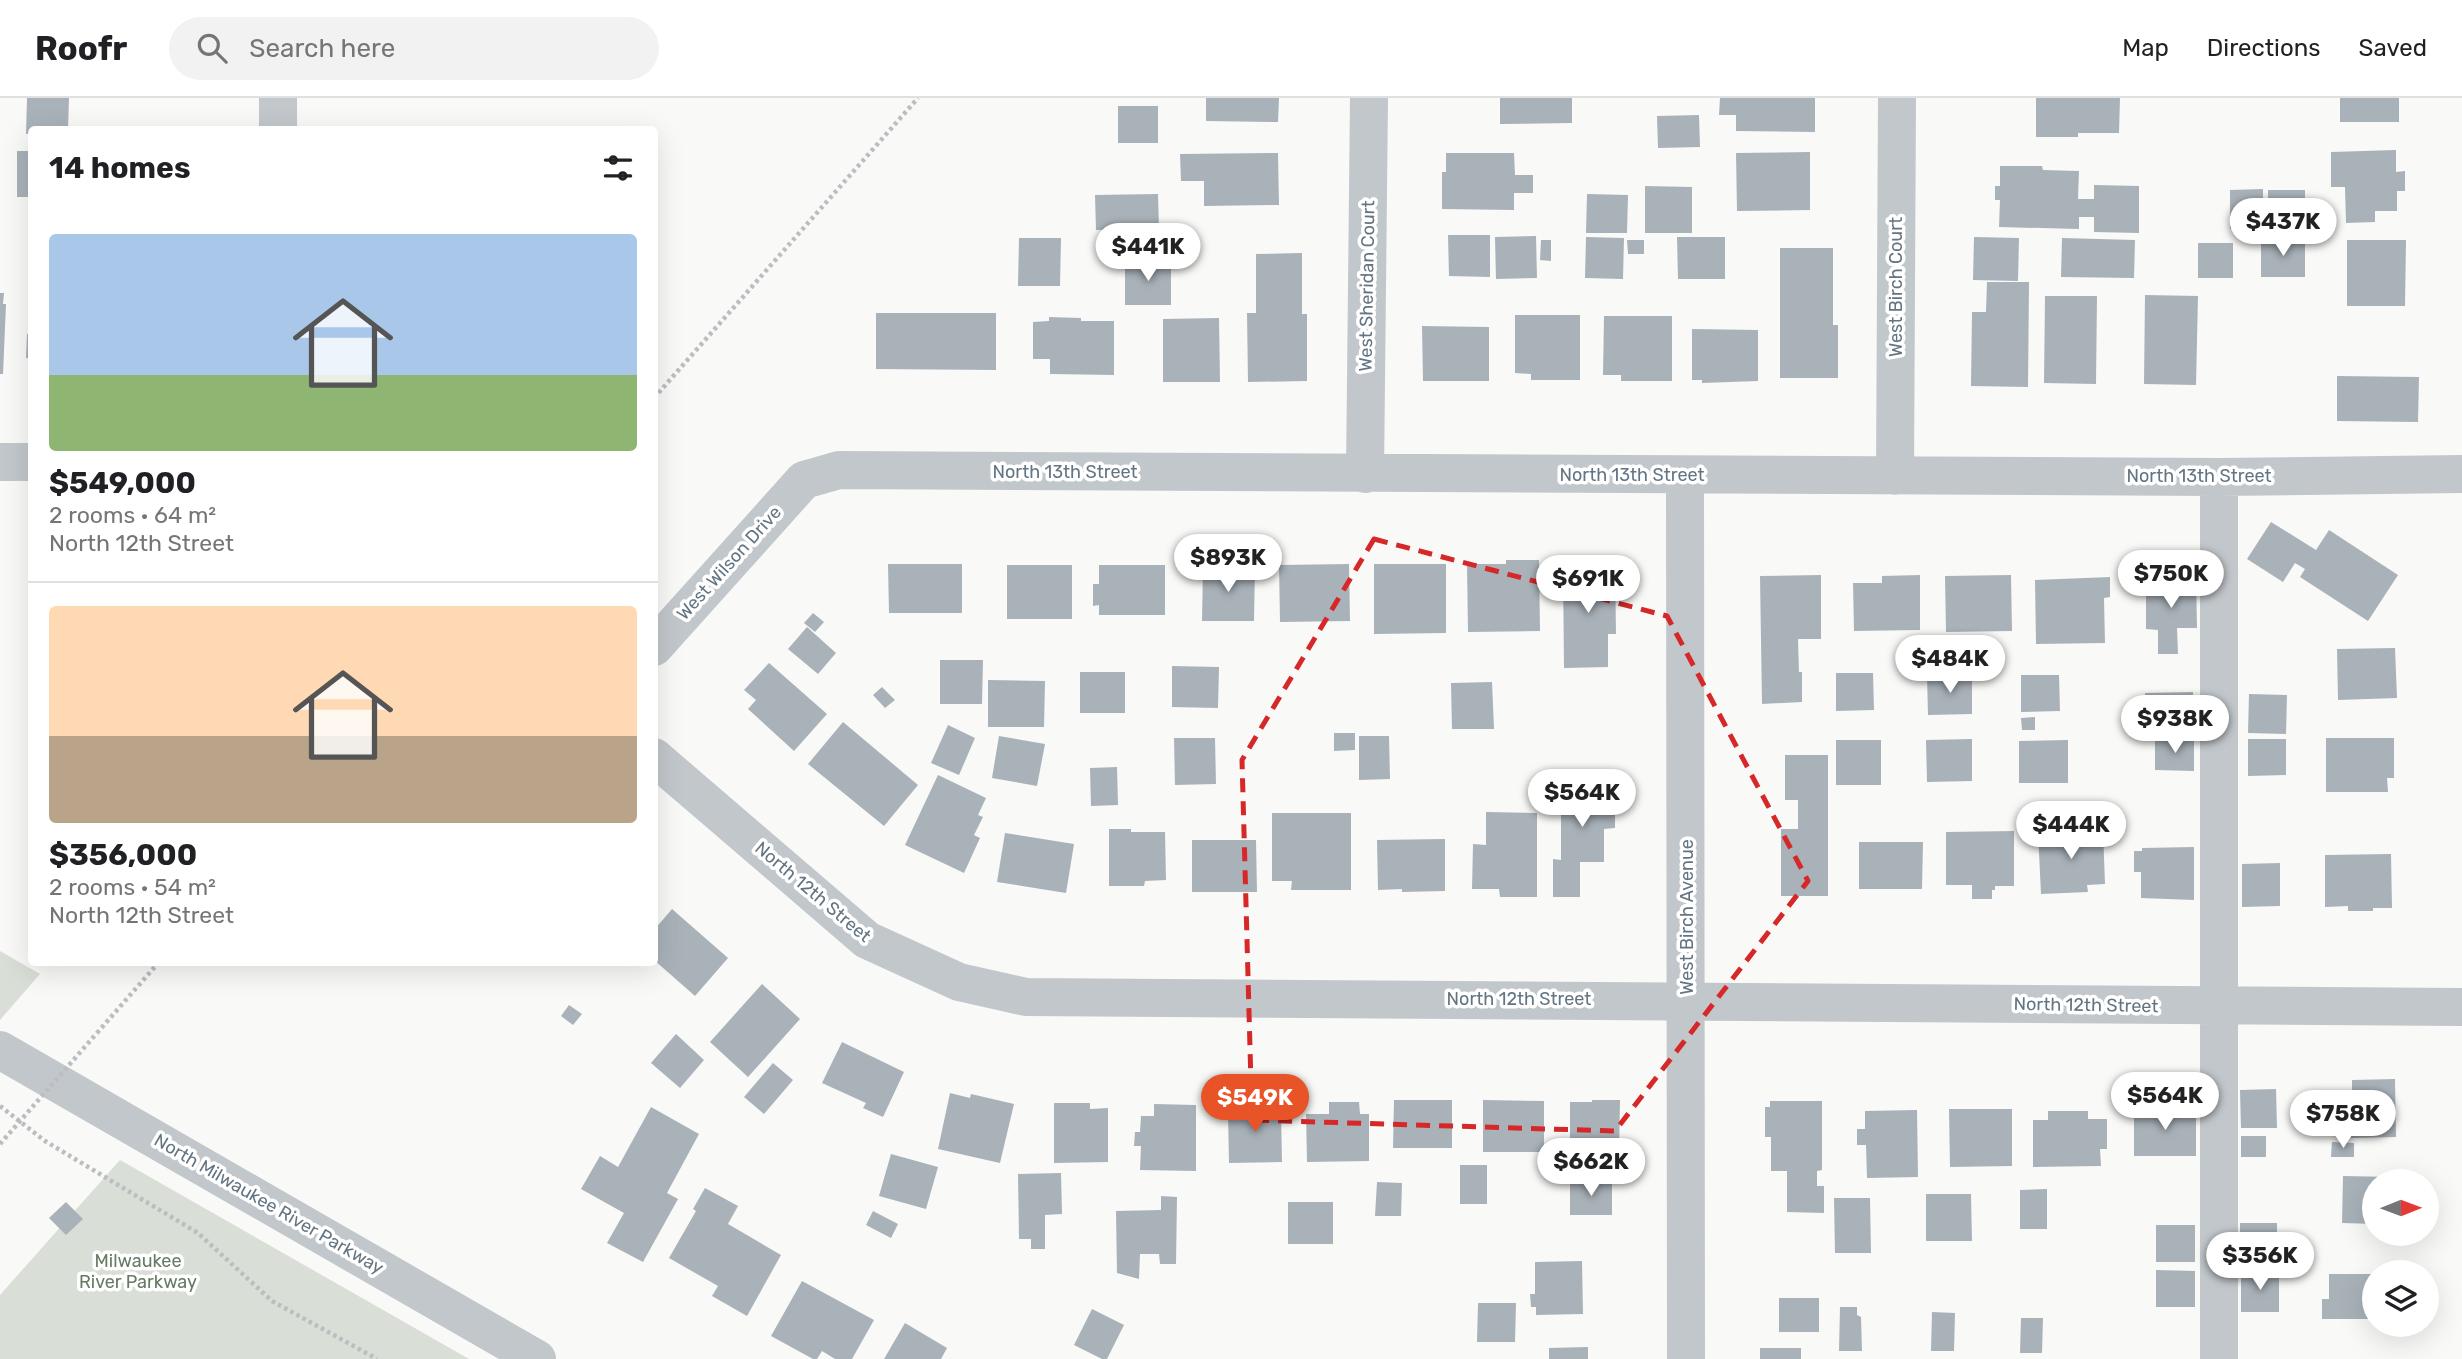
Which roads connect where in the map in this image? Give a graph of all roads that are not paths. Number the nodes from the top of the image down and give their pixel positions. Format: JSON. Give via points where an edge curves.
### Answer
{"nodes":[{"id":1,"x":278,"y":98,"type":"edge"},
{"id":2,"x":1369,"y":98,"type":"edge"},
{"id":3,"x":1897,"y":98,"type":"edge"},
{"id":4,"x":278,"y":126,"type":"edge"},
{"id":5,"x":0,"y":462,"type":"edge"},
{"id":6,"x":28,"y":462,"type":"edge"},
{"id":7,"x":1365,"y":474,"type":"junction"},
{"id":8,"x":2462,"y":474,"type":"edge"},
{"id":9,"x":1685,"y":475,"type":"junction"},
{"id":10,"x":1895,"y":476,"type":"junction"},
{"id":11,"x":2218,"y":477,"type":"junction"},
{"id":12,"x":803,"y":480,"type":"joint"},
{"id":13,"x":658,"y":643,"type":"edge"},
{"id":14,"x":658,"y":760,"type":"edge"},
{"id":15,"x":1687,"y":1000,"type":"junction"},
{"id":16,"x":2219,"y":1006,"type":"junction"},
{"id":17,"x":2462,"y":1007,"type":"edge"},
{"id":18,"x":0,"y":1050,"type":"edge"},
{"id":19,"x":537,"y":1359,"type":"edge"},
{"id":20,"x":1686,"y":1359,"type":"edge"},
{"id":21,"x":2219,"y":1359,"type":"edge"}],
"edges":[{"from":1,"to":4,"type":"street"},
{"from":2,"to":7,"type":"street","name":"West Sheridan Court"},
{"from":3,"to":10,"type":"street","name":"West Birch Court"},
{"from":5,"to":6,"type":"street"},
{"from":7,"to":9,"type":"street","name":"North 13th Street"},
{"from":7,"to":12,"type":"street","name":"North 13th Street","via":[[839,470]]},
{"from":8,"to":11,"type":"street","name":"North 13th Street"},
{"from":9,"to":10,"type":"street","name":"North 13th Street"},
{"from":9,"to":15,"type":"street","name":"West Birch Avenue"},
{"from":10,"to":11,"type":"street","name":"North 13th Street"},
{"from":11,"to":16,"type":"street"},
{"from":12,"to":13,"type":"street","name":"West Wilson Drive"},
{"from":14,"to":15,"type":"street","name":"North 12th Street","via":[[867,940],[959,982],[1026,997]]},
{"from":15,"to":16,"type":"street","name":"North 12th Street"},
{"from":15,"to":20,"type":"street","name":"West Birch Avenue"},
{"from":16,"to":17,"type":"street","name":"North 12th Street"},
{"from":16,"to":21,"type":"street"},
{"from":18,"to":19,"type":"street","name":"North Milwaukee River Parkway"}]}
